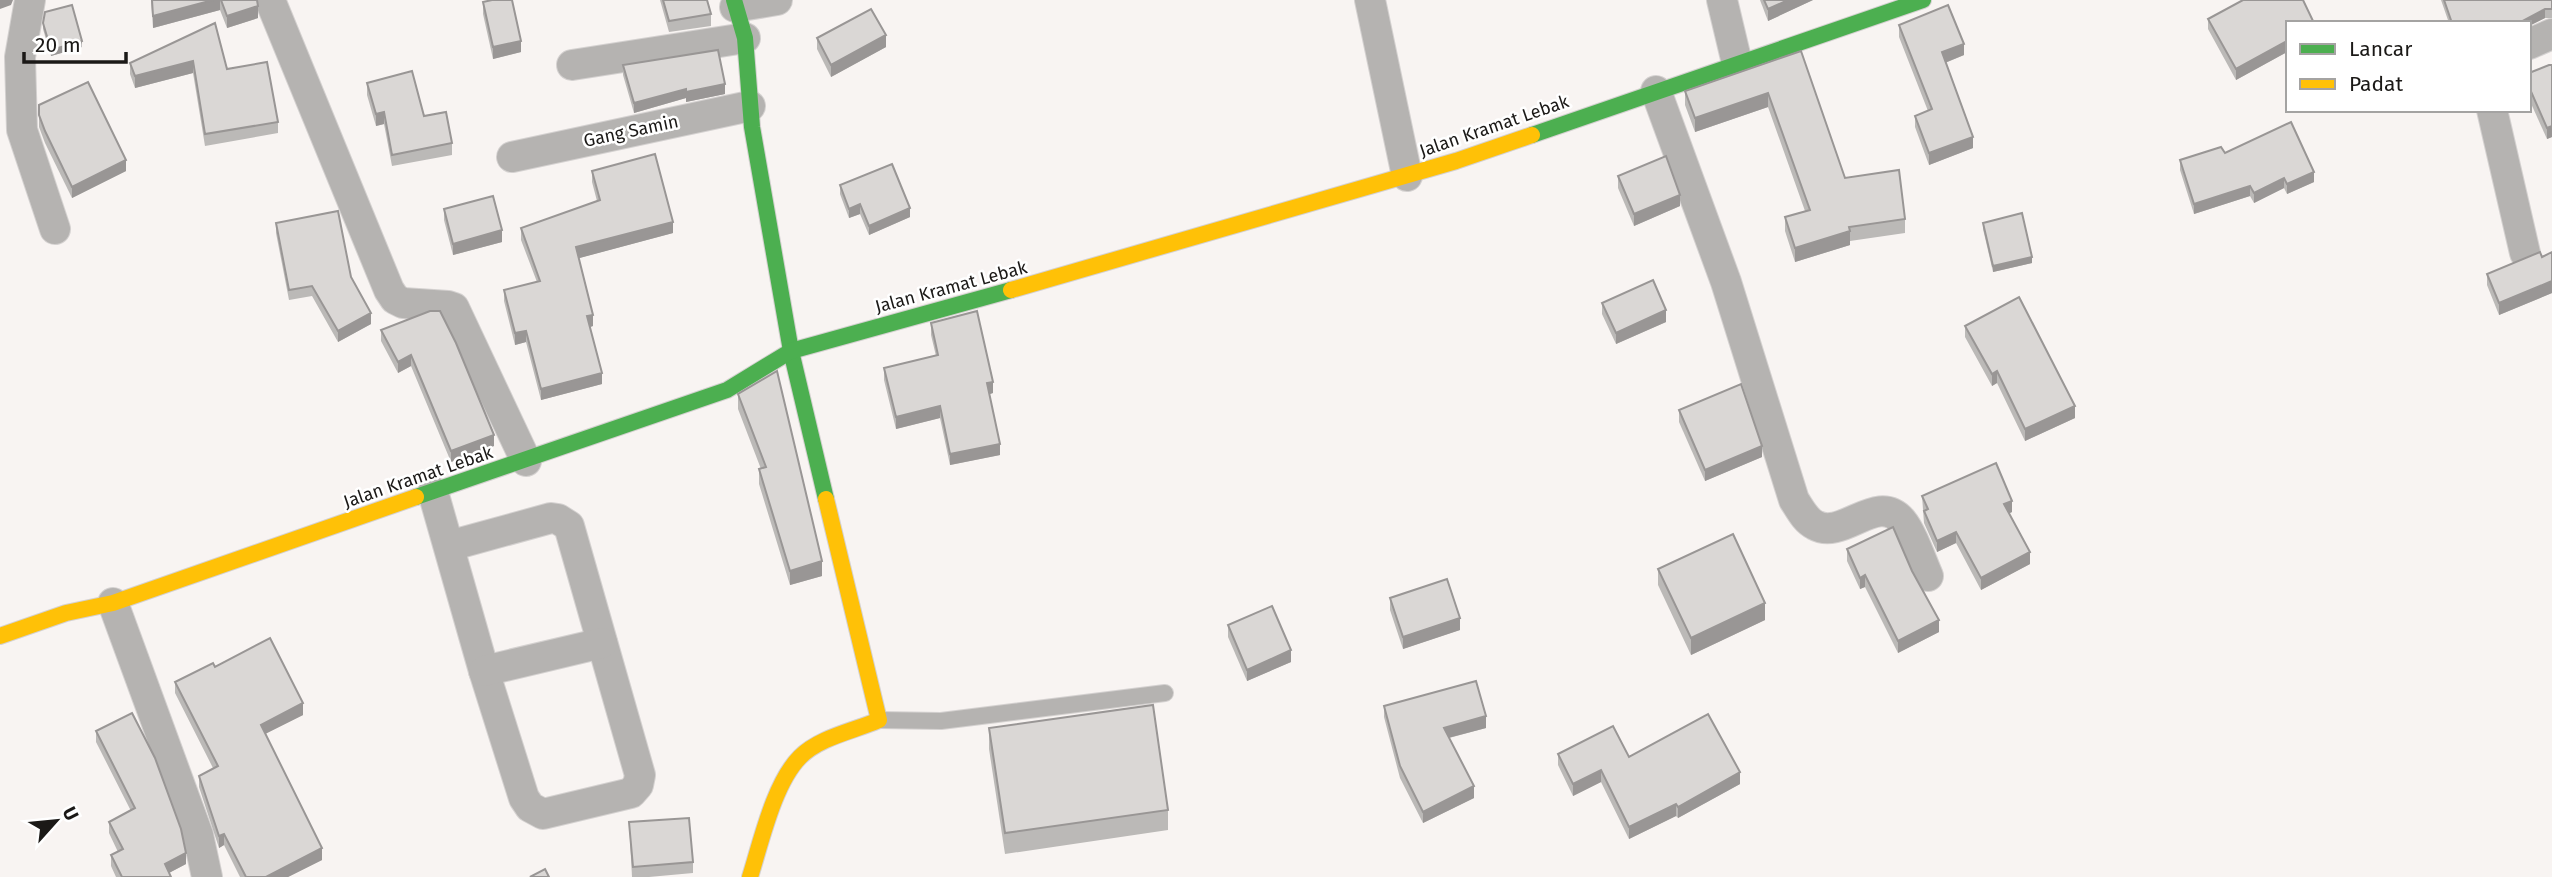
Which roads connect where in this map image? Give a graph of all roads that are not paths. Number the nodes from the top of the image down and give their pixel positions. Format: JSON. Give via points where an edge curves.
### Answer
{"nodes":[{"id":1,"x":30,"y":0,"type":"edge"},
{"id":2,"x":270,"y":0,"type":"edge"},
{"id":3,"x":777,"y":0,"type":"edge"},
{"id":4,"x":1370,"y":0,"type":"edge"},
{"id":5,"x":1722,"y":0,"type":"edge"},
{"id":6,"x":1923,"y":0,"type":"edge"},
{"id":7,"x":734,"y":3,"type":"edge"},
{"id":8,"x":2552,"y":34,"type":"edge"},
{"id":9,"x":745,"y":38,"type":"junction"},
{"id":10,"x":12,"y":39,"type":"edge"},
{"id":11,"x":2531,"y":43,"type":"edge"},
{"id":12,"x":1737,"y":64,"type":"junction"},
{"id":13,"x":572,"y":65,"type":"dead end"},
{"id":14,"x":1656,"y":91,"type":"junction"},
{"id":15,"x":750,"y":106,"type":"junction"},
{"id":16,"x":2492,"y":112,"type":"edge"},
{"id":17,"x":512,"y":157,"type":"dead end"},
{"id":18,"x":1407,"y":176,"type":"junction"},
{"id":19,"x":55,"y":229,"type":"dead end"},
{"id":20,"x":2525,"y":253,"type":"dead end"},
{"id":21,"x":791,"y":351,"type":"junction"},
{"id":22,"x":526,"y":461,"type":"junction"},
{"id":23,"x":433,"y":492,"type":"junction"},
{"id":24,"x":449,"y":546,"type":"junction"},
{"id":25,"x":1928,"y":576,"type":"dead end"},
{"id":26,"x":113,"y":603,"type":"junction"},
{"id":27,"x":0,"y":636,"type":"edge"},
{"id":28,"x":602,"y":643,"type":"junction"},
{"id":29,"x":484,"y":671,"type":"junction"},
{"id":30,"x":1166,"y":693,"type":"dead end"},
{"id":31,"x":879,"y":720,"type":"junction"},
{"id":32,"x":207,"y":877,"type":"edge"},
{"id":33,"x":750,"y":877,"type":"edge"}],
"edges":[{"from":1,"to":10,"type":"street"},
{"from":2,"to":22,"type":"street","via":[[389,290],[403,303],[448,306],[458,312]]},
{"from":3,"to":7,"type":"street"},
{"from":4,"to":18,"type":"street"},
{"from":5,"to":12,"type":"street"},
{"from":6,"to":12,"type":"street","name":"Jalan Kramat Lebak"},
{"from":7,"to":9,"type":"street"},
{"from":8,"to":11,"type":"street"},
{"from":9,"to":13,"type":"street"},
{"from":9,"to":15,"type":"street"},
{"from":10,"to":19,"type":"street","via":[[20,57],[22,130]]},
{"from":12,"to":14,"type":"street","name":"Jalan Kramat Lebak"},
{"from":14,"to":18,"type":"street","name":"Jalan Kramat Lebak"},
{"from":14,"to":25,"type":"street","via":[[1726,282],[1794,500],[1807,520],[1818,527],[1852,522],[1874,511],[1893,513],[1903,522]]},
{"from":15,"to":17,"type":"street","name":"Gang Samin"},
{"from":15,"to":21,"type":"street"},
{"from":16,"to":20,"type":"street"},
{"from":18,"to":21,"type":"street","name":"Jalan Kramat Lebak"},
{"from":21,"to":22,"type":"street","name":"Jalan Kramat Lebak","via":[[727,390]]},
{"from":21,"to":31,"type":"street"},
{"from":22,"to":23,"type":"street","name":"Jalan Kramat Lebak"},
{"from":23,"to":24,"type":"street"},
{"from":23,"to":26,"type":"street","name":"Jalan Kramat Lebak"},
{"from":24,"to":28,"type":"street","via":[[558,519],[569,526]]},
{"from":24,"to":29,"type":"street"},
{"from":26,"to":27,"type":"street","name":"Jalan Kramat Lebak","via":[[66,613]]},
{"from":26,"to":32,"type":"street","via":[[198,835]]},
{"from":28,"to":29,"type":"street"},
{"from":28,"to":29,"type":"street","via":[[640,775],[638,785],[623,796],[543,814],[530,807]]},
{"from":30,"to":31,"type":"lane","via":[[941,721]]},
{"from":31,"to":33,"type":"street","via":[[801,756],[768,821]]}]}
